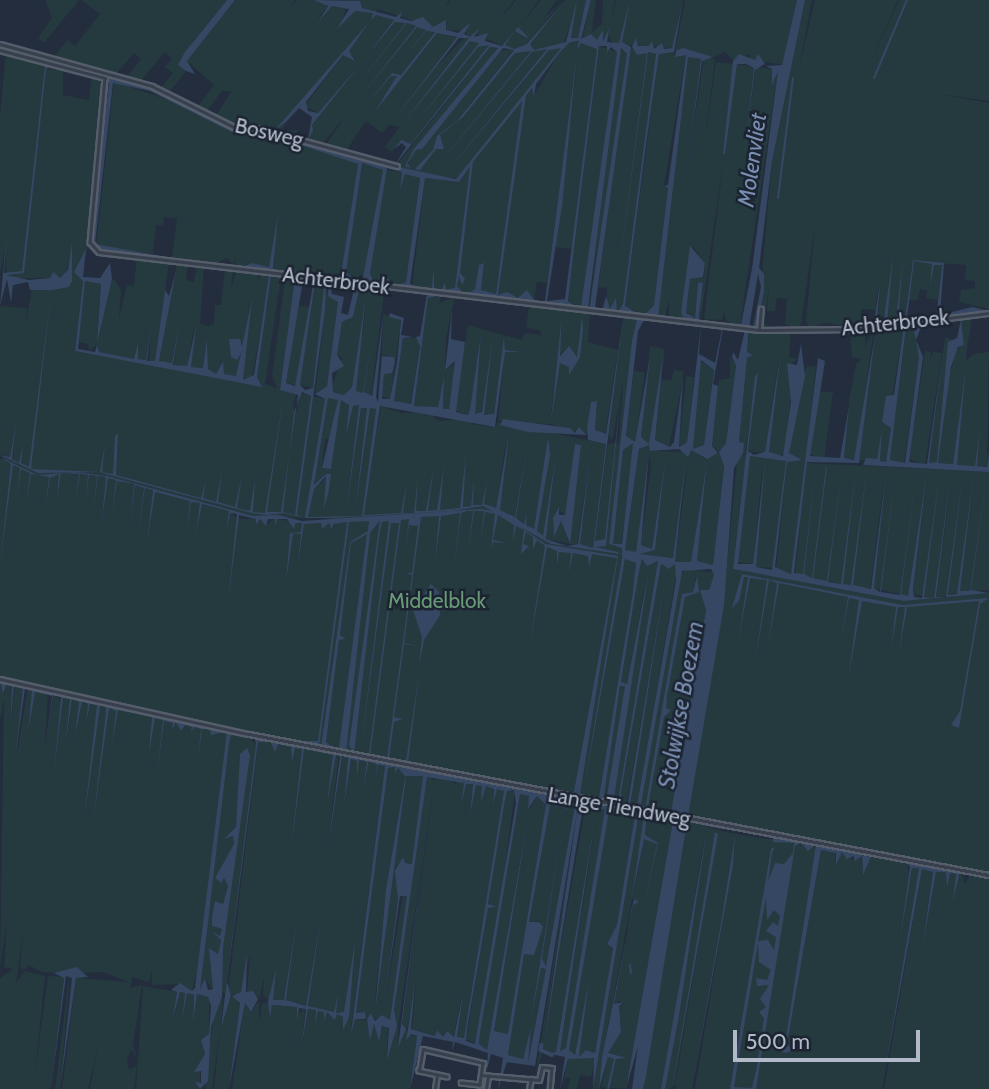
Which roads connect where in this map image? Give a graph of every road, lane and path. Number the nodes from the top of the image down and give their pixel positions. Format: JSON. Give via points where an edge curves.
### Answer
{"nodes":[{"id":1,"x":0,"y":44,"type":"edge"},
{"id":2,"x":0,"y":50,"type":"edge"},
{"id":3,"x":105,"y":76,"type":"junction"},
{"id":4,"x":397,"y":166,"type":"dead end"},
{"id":5,"x":761,"y":309,"type":"dead end"},
{"id":6,"x":989,"y":313,"type":"edge"},
{"id":7,"x":759,"y":330,"type":"junction"},
{"id":8,"x":0,"y":680,"type":"edge"},
{"id":9,"x":989,"y":875,"type":"edge"},
{"id":10,"x":481,"y":1075,"type":"junction"},
{"id":11,"x":437,"y":1076,"type":"junction"},
{"id":12,"x":488,"y":1076,"type":"junction"},
{"id":13,"x":447,"y":1077,"type":"dead end"},
{"id":14,"x":534,"y":1080,"type":"junction"},
{"id":15,"x":461,"y":1083,"type":"dead end"},
{"id":16,"x":469,"y":1083,"type":"junction"},
{"id":17,"x":480,"y":1087,"type":"edge"},
{"id":18,"x":435,"y":1089,"type":"edge"},
{"id":19,"x":468,"y":1089,"type":"edge"},
{"id":20,"x":486,"y":1089,"type":"edge"},
{"id":21,"x":529,"y":1089,"type":"edge"},
{"id":22,"x":551,"y":1089,"type":"edge"}],
"edges":[{"from":1,"to":3,"type":"street"},
{"from":2,"to":3,"type":"street"},
{"from":3,"to":4,"type":"street","name":"Bosweg","via":[[152,86],[238,129],[257,128]]},
{"from":3,"to":7,"type":"street","name":"Achterbroek","via":[[90,242],[96,251]]},
{"from":5,"to":7,"type":"street"},
{"from":6,"to":7,"type":"street","name":"Achterbroek","via":[[860,329]]},
{"from":8,"to":9,"type":"street","name":"Lange Tiendweg","via":[[249,734]]},
{"from":10,"to":11,"type":"street","via":[[483,1063],[423,1049],[419,1071]]},
{"from":10,"to":12,"type":"street"},
{"from":10,"to":17,"type":"street"},
{"from":11,"to":13,"type":"street"},
{"from":11,"to":18,"type":"street"},
{"from":12,"to":14,"type":"street"},
{"from":12,"to":20,"type":"street"},
{"from":14,"to":21,"type":"street"},
{"from":14,"to":22,"type":"street","via":[[542,1067],[552,1068]]},
{"from":15,"to":16,"type":"street"},
{"from":16,"to":17,"type":"street"},
{"from":16,"to":19,"type":"street"}]}
